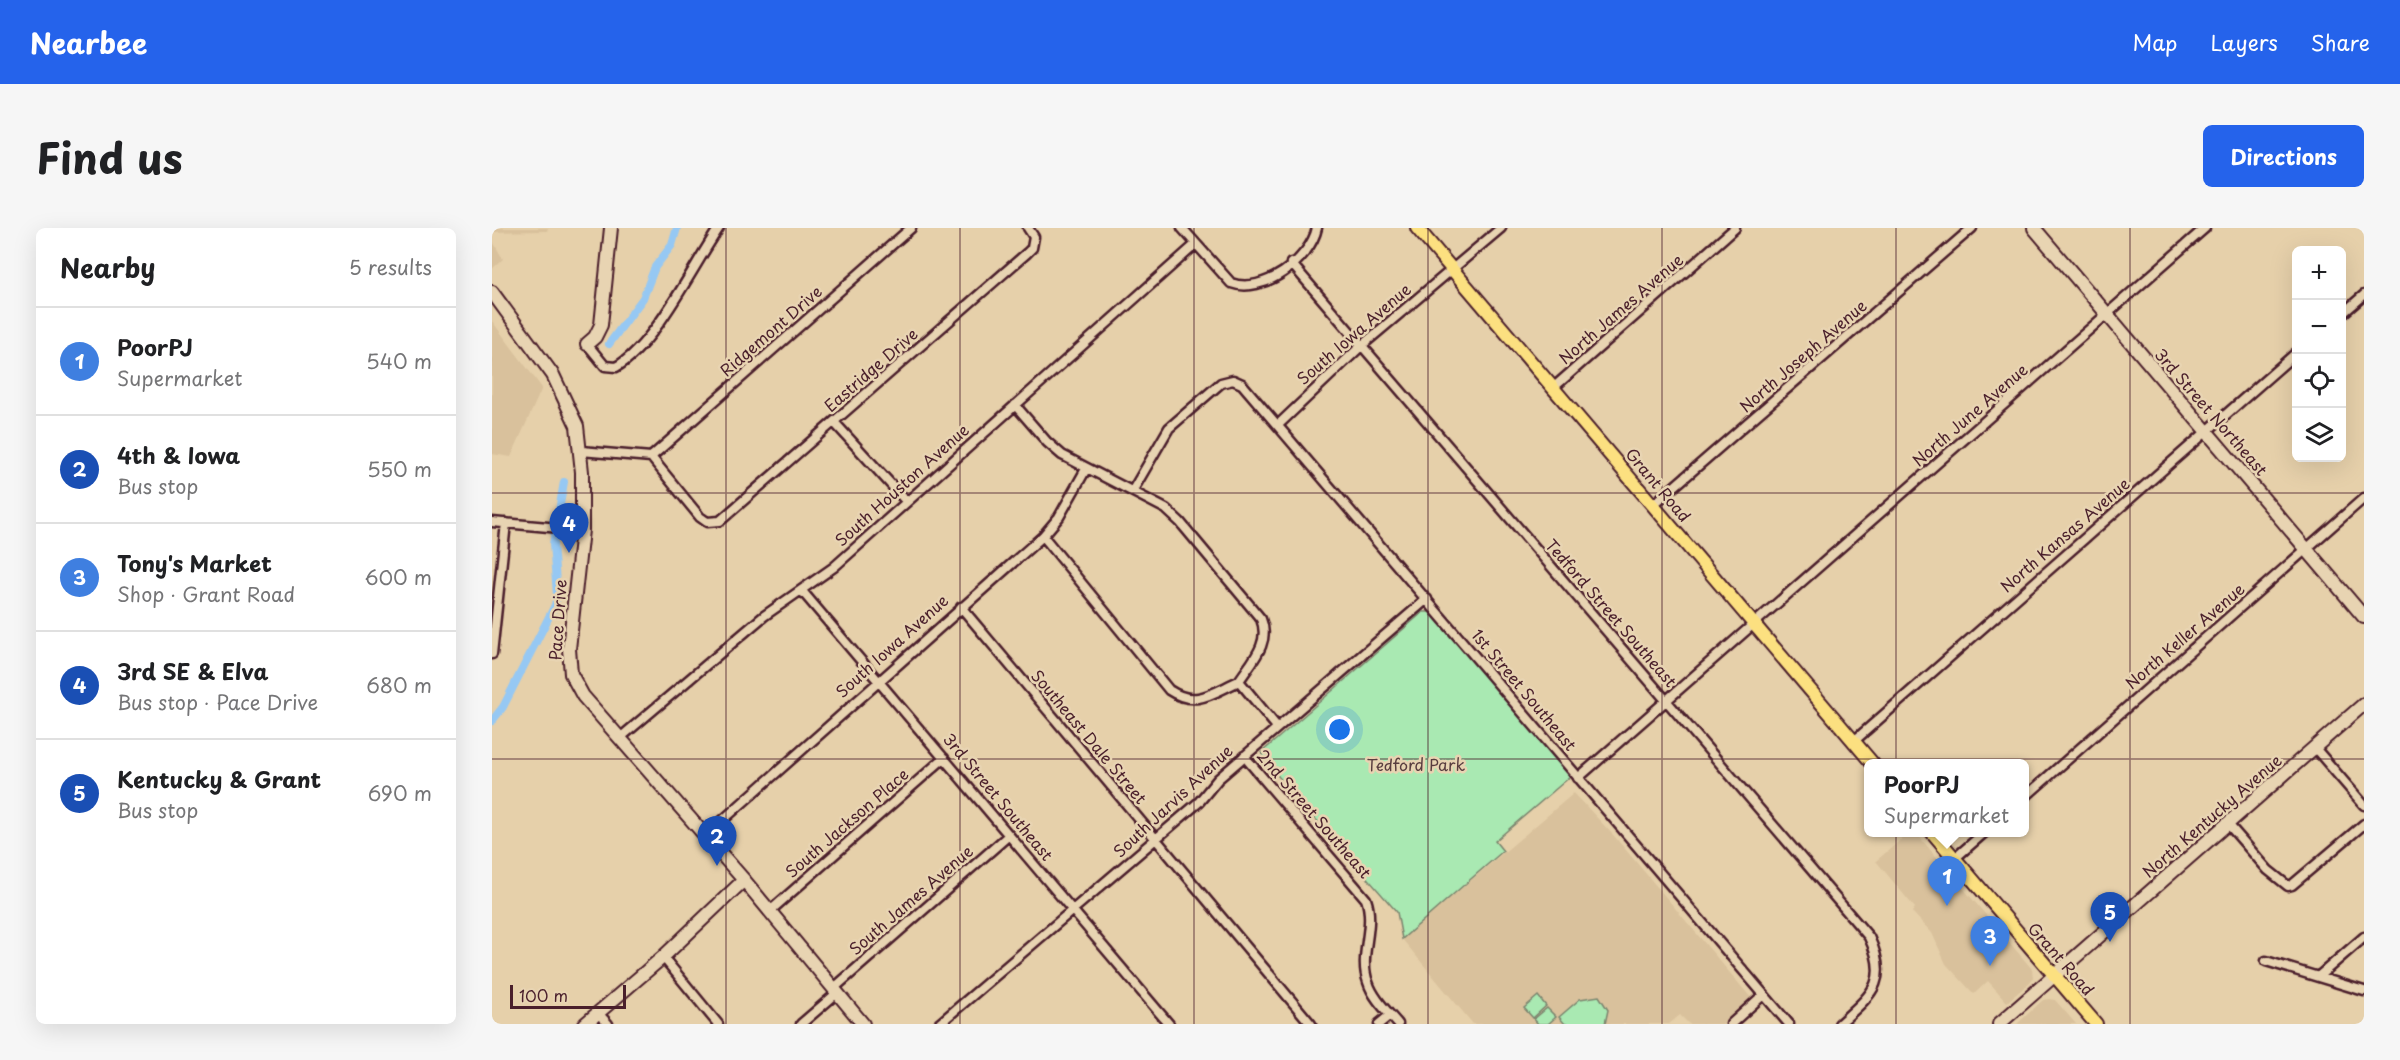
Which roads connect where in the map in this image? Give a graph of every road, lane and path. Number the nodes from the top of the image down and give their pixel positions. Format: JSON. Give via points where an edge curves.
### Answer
{"nodes":[{"id":1,"x":611,"y":228,"type":"edge"},
{"id":2,"x":719,"y":228,"type":"edge"},
{"id":3,"x":911,"y":228,"type":"edge"},
{"id":4,"x":1028,"y":228,"type":"edge"},
{"id":5,"x":1182,"y":228,"type":"edge"},
{"id":6,"x":1317,"y":228,"type":"edge"},
{"id":7,"x":1417,"y":228,"type":"edge"},
{"id":8,"x":1501,"y":228,"type":"edge"},
{"id":9,"x":1735,"y":228,"type":"edge"},
{"id":10,"x":1972,"y":228,"type":"edge"},
{"id":11,"x":2034,"y":228,"type":"edge"},
{"id":12,"x":2205,"y":228,"type":"edge"},
{"id":13,"x":1196,"y":244,"type":"junction"},
{"id":14,"x":1292,"y":263,"type":"junction"},
{"id":15,"x":1453,"y":269,"type":"junction"},
{"id":16,"x":492,"y":292,"type":"edge"},
{"id":17,"x":2364,"y":295,"type":"edge"},
{"id":18,"x":2346,"y":311,"type":"edge"},
{"id":19,"x":2107,"y":316,"type":"junction"},
{"id":20,"x":587,"y":344,"type":"joint"},
{"id":21,"x":1360,"y":347,"type":"junction"},
{"id":22,"x":2295,"y":354,"type":"edge"},
{"id":23,"x":1553,"y":388,"type":"junction"},
{"id":24,"x":1015,"y":405,"type":"junction"},
{"id":25,"x":834,"y":422,"type":"junction"},
{"id":26,"x":1278,"y":425,"type":"junction"},
{"id":27,"x":2206,"y":431,"type":"junction"},
{"id":28,"x":581,"y":451,"type":"junction"},
{"id":29,"x":651,"y":457,"type":"junction"},
{"id":30,"x":1086,"y":469,"type":"junction"},
{"id":31,"x":1133,"y":490,"type":"junction"},
{"id":32,"x":2364,"y":498,"type":"edge"},
{"id":33,"x":906,"y":501,"type":"junction"},
{"id":34,"x":1653,"y":506,"type":"junction"},
{"id":35,"x":492,"y":522,"type":"edge"},
{"id":36,"x":506,"y":523,"type":"junction"},
{"id":37,"x":582,"y":530,"type":"junction"},
{"id":38,"x":1042,"y":536,"type":"junction"},
{"id":39,"x":2307,"y":549,"type":"junction"},
{"id":40,"x":802,"y":591,"type":"junction"},
{"id":41,"x":1427,"y":599,"type":"junction"},
{"id":42,"x":961,"y":607,"type":"junction"},
{"id":43,"x":2364,"y":617,"type":"edge"},
{"id":44,"x":1754,"y":624,"type":"junction"},
{"id":45,"x":493,"y":637,"type":"edge"},
{"id":46,"x":492,"y":654,"type":"edge"},
{"id":47,"x":878,"y":681,"type":"junction"},
{"id":48,"x":1239,"y":681,"type":"junction"},
{"id":49,"x":1666,"y":701,"type":"junction"},
{"id":50,"x":2364,"y":704,"type":"edge"},
{"id":51,"x":1277,"y":727,"type":"junction"},
{"id":52,"x":620,"y":738,"type":"junction"},
{"id":53,"x":1854,"y":741,"type":"junction"},
{"id":54,"x":2315,"y":748,"type":"junction"},
{"id":55,"x":1244,"y":756,"type":"junction"},
{"id":56,"x":944,"y":758,"type":"junction"},
{"id":57,"x":1869,"y":759,"type":"edge"},
{"id":58,"x":1578,"y":778,"type":"junction"},
{"id":59,"x":2029,"y":793,"type":"edge"},
{"id":60,"x":2364,"y":805,"type":"edge"},
{"id":61,"x":2228,"y":824,"type":"junction"},
{"id":62,"x":2364,"y":824,"type":"edge"},
{"id":63,"x":1009,"y":835,"type":"junction"},
{"id":64,"x":705,"y":836,"type":"junction"},
{"id":65,"x":1936,"y":837,"type":"edge"},
{"id":66,"x":1979,"y":837,"type":"edge"},
{"id":67,"x":1156,"y":840,"type":"junction"},
{"id":68,"x":1954,"y":860,"type":"junction"},
{"id":69,"x":744,"y":880,"type":"junction"},
{"id":70,"x":770,"y":911,"type":"junction"},
{"id":71,"x":1074,"y":911,"type":"junction"},
{"id":72,"x":2364,"y":937,"type":"edge"},
{"id":73,"x":663,"y":957,"type":"junction"},
{"id":74,"x":2266,"y":961,"type":"dead end"},
{"id":75,"x":2054,"y":976,"type":"junction"},
{"id":76,"x":2319,"y":976,"type":"junction"},
{"id":77,"x":835,"y":991,"type":"junction"},
{"id":78,"x":2364,"y":991,"type":"edge"},
{"id":79,"x":1763,"y":995,"type":"junction"},
{"id":80,"x":598,"y":1013,"type":"junction"},
{"id":81,"x":1389,"y":1015,"type":"junction"},
{"id":82,"x":585,"y":1024,"type":"edge"},
{"id":83,"x":608,"y":1024,"type":"edge"},
{"id":84,"x":718,"y":1024,"type":"edge"},
{"id":85,"x":801,"y":1024,"type":"edge"},
{"id":86,"x":863,"y":1024,"type":"edge"},
{"id":87,"x":939,"y":1024,"type":"edge"},
{"id":88,"x":1169,"y":1024,"type":"edge"},
{"id":89,"x":1311,"y":1024,"type":"edge"},
{"id":90,"x":1379,"y":1024,"type":"edge"},
{"id":91,"x":1398,"y":1024,"type":"edge"},
{"id":92,"x":1731,"y":1024,"type":"edge"},
{"id":93,"x":1789,"y":1024,"type":"edge"},
{"id":94,"x":1839,"y":1024,"type":"edge"},
{"id":95,"x":1999,"y":1024,"type":"edge"},
{"id":96,"x":2096,"y":1024,"type":"edge"}],
"edges":[{"from":1,"to":20,"type":"street","via":[[601,325]]},
{"from":2,"to":20,"type":"street","via":[[662,317],[630,357],[618,366],[608,367]]},
{"from":3,"to":29,"type":"street","name":"Ridgemont Drive"},
{"from":4,"to":25,"type":"street","name":"Eastridge Drive","via":[[1034,237],[1032,248]]},
{"from":5,"to":13,"type":"street"},
{"from":6,"to":14,"type":"street","via":[[1314,240]]},
{"from":7,"to":15,"type":"main road","name":"Grant Road"},
{"from":8,"to":15,"type":"street","name":"South Iowa Avenue"},
{"from":9,"to":23,"type":"street","name":"North James Avenue"},
{"from":10,"to":34,"type":"street","name":"North Joseph Avenue"},
{"from":11,"to":19,"type":"street","name":"3rd Street Northeast"},
{"from":12,"to":19,"type":"street","name":"North June Avenue"},
{"from":13,"to":14,"type":"street","via":[[1231,283],[1242,287],[1260,285]]},
{"from":13,"to":24,"type":"street","name":"South Houston Avenue"},
{"from":14,"to":21,"type":"street","name":"Tedford Street Southeast"},
{"from":15,"to":21,"type":"street","name":"South Iowa Avenue"},
{"from":15,"to":23,"type":"main road","name":"Grant Road"},
{"from":16,"to":28,"type":"street","via":[[553,375],[577,426]]},
{"from":17,"to":18,"type":"street"},
{"from":19,"to":27,"type":"street","name":"3rd Street Northeast"},
{"from":19,"to":44,"type":"street","name":"North June Avenue"},
{"from":21,"to":26,"type":"street","name":"South Iowa Avenue"},
{"from":21,"to":49,"type":"street","name":"Tedford Street Southeast"},
{"from":22,"to":27,"type":"street","name":"North Kansas Avenue"},
{"from":23,"to":34,"type":"main road","name":"Grant Road"},
{"from":24,"to":30,"type":"street","via":[[1047,442]]},
{"from":24,"to":33,"type":"street","name":"South Houston Avenue"},
{"from":25,"to":29,"type":"street","name":"Eastridge Drive","via":[[720,521],[711,523],[700,517]]},
{"from":25,"to":33,"type":"street"},
{"from":26,"to":31,"type":"street","name":"1st Street Southeast","via":[[1248,390],[1233,380],[1221,383],[1168,428]]},
{"from":26,"to":41,"type":"street","name":"1st Street Southeast"},
{"from":27,"to":39,"type":"street","name":"3rd Street Northeast"},
{"from":27,"to":53,"type":"street","name":"North Kansas Avenue"},
{"from":28,"to":29,"type":"street"},
{"from":28,"to":37,"type":"street","name":"Pace Drive"},
{"from":30,"to":31,"type":"street"},
{"from":30,"to":38,"type":"street","name":"South Iowa Avenue","via":[[1059,517]]},
{"from":31,"to":48,"type":"street","via":[[1180,522],[1261,619],[1265,640]]},
{"from":32,"to":39,"type":"street","name":"North Keller Avenue"},
{"from":33,"to":40,"type":"street","name":"South Houston Avenue"},
{"from":34,"to":44,"type":"main road","name":"Grant Road"},
{"from":35,"to":36,"type":"street"},
{"from":36,"to":37,"type":"street"},
{"from":36,"to":45,"type":"street"},
{"from":37,"to":52,"type":"street","name":"Pace Drive","via":[[569,649],[571,674],[583,696]]},
{"from":38,"to":42,"type":"street","name":"South Iowa Avenue"},
{"from":38,"to":48,"type":"street","via":[[1169,690],[1193,701]]},
{"from":39,"to":43,"type":"street","name":"3rd Street Northeast"},
{"from":39,"to":59,"type":"street","name":"North Keller Avenue"},
{"from":40,"to":47,"type":"street","name":"3rd Street Southeast"},
{"from":40,"to":52,"type":"street","name":"South Houston Avenue","via":[[764,616]]},
{"from":41,"to":51,"type":"street","name":"South Jarvis Avenue"},
{"from":41,"to":58,"type":"street","name":"1st Street Southeast"},
{"from":42,"to":47,"type":"street","name":"South Iowa Avenue"},
{"from":42,"to":67,"type":"street","name":"Southeast Dale Street"},
{"from":44,"to":49,"type":"street","name":"North June Avenue"},
{"from":44,"to":53,"type":"main road","name":"Grant Road"},
{"from":45,"to":46,"type":"street"},
{"from":47,"to":56,"type":"street","name":"3rd Street Southeast"},
{"from":47,"to":64,"type":"street","name":"South Iowa Avenue"},
{"from":48,"to":51,"type":"street","name":"2nd Street Southeast"},
{"from":49,"to":58,"type":"street","name":"North June Avenue"},
{"from":49,"to":94,"type":"street","name":"Tedford Street Southeast","via":[[1869,937],[1878,956],[1880,973],[1874,989]]},
{"from":50,"to":54,"type":"street","name":"North Kentucky Avenue"},
{"from":51,"to":55,"type":"street","name":"South Jarvis Avenue"},
{"from":52,"to":64,"type":"street","name":"Pace Drive"},
{"from":53,"to":57,"type":"main road","name":"Grant Road"},
{"from":54,"to":60,"type":"street"},
{"from":54,"to":61,"type":"street","name":"North Kentucky Avenue"},
{"from":55,"to":67,"type":"street","name":"South Jarvis Avenue"},
{"from":55,"to":81,"type":"street","name":"2nd Street Southeast","via":[[1366,899],[1371,923],[1367,981]]},
{"from":56,"to":63,"type":"street","name":"3rd Street Southeast"},
{"from":56,"to":70,"type":"street","name":"South Jackson Place"},
{"from":58,"to":79,"type":"street","name":"1st Street Southeast"},
{"from":61,"to":62,"type":"street","via":[[2268,870],[2288,886]]},
{"from":61,"to":75,"type":"street","name":"North Kentucky Avenue"},
{"from":63,"to":71,"type":"street","name":"3rd Street Southeast"},
{"from":63,"to":77,"type":"street","name":"South James Avenue"},
{"from":64,"to":69,"type":"street","name":"Pace Drive"},
{"from":65,"to":68,"type":"main road","name":"Grant Road"},
{"from":66,"to":68,"type":"street"},
{"from":67,"to":71,"type":"street","name":"South Jarvis Avenue"},
{"from":67,"to":89,"type":"street","name":"Southeast Dale Street"},
{"from":68,"to":75,"type":"main road","name":"Grant Road"},
{"from":69,"to":70,"type":"street","name":"Pace Drive"},
{"from":69,"to":73,"type":"street"},
{"from":70,"to":77,"type":"street","name":"Pace Drive"},
{"from":71,"to":87,"type":"street","name":"South Jarvis Avenue"},
{"from":71,"to":88,"type":"street","name":"3rd Street Southeast"},
{"from":72,"to":76,"type":"street"},
{"from":73,"to":80,"type":"street"},
{"from":73,"to":84,"type":"street"},
{"from":74,"to":76,"type":"street"},
{"from":75,"to":95,"type":"street","name":"North Kentucky Avenue"},
{"from":75,"to":96,"type":"main road","name":"Grant Road"},
{"from":76,"to":78,"type":"street"},
{"from":77,"to":85,"type":"street","name":"South James Avenue"},
{"from":77,"to":86,"type":"street","name":"Pace Drive"},
{"from":79,"to":92,"type":"street"},
{"from":79,"to":93,"type":"street","name":"1st Street Southeast"},
{"from":80,"to":82,"type":"street"},
{"from":80,"to":83,"type":"street"},
{"from":81,"to":90,"type":"street"},
{"from":81,"to":91,"type":"street","name":"2nd Street Southeast"}]}
